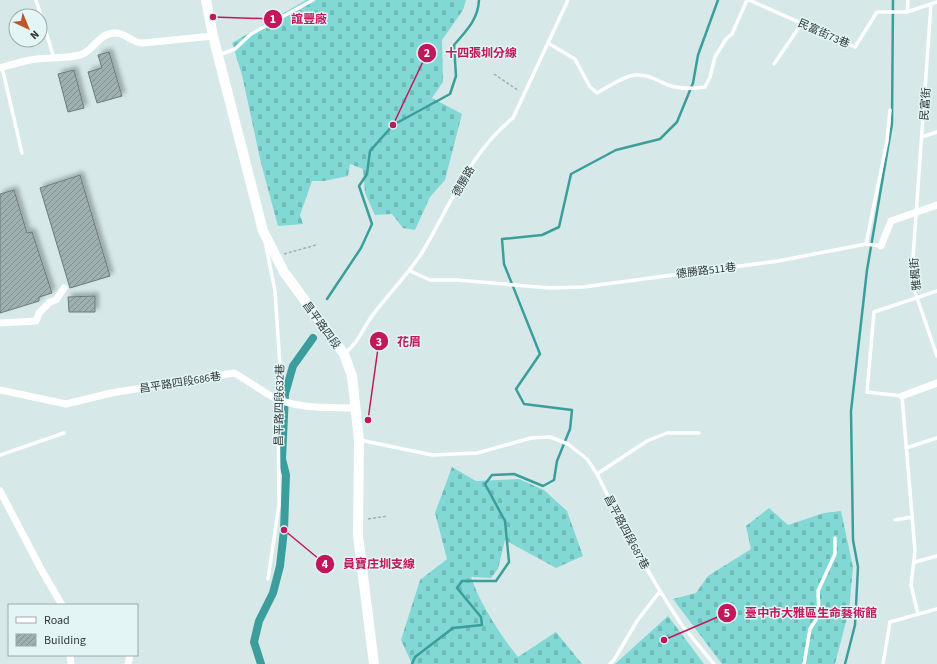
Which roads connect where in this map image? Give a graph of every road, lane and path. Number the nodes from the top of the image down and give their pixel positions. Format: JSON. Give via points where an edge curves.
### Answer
{"nodes":[{"id":1,"x":36,"y":0,"type":"edge"},
{"id":2,"x":206,"y":0,"type":"edge"},
{"id":3,"x":313,"y":0,"type":"edge"},
{"id":4,"x":568,"y":0,"type":"edge"},
{"id":5,"x":748,"y":0,"type":"edge"},
{"id":6,"x":908,"y":0,"type":"edge"},
{"id":7,"x":937,"y":2,"type":"edge"},
{"id":8,"x":931,"y":4,"type":"junction"},
{"id":9,"x":907,"y":12,"type":"junction"},
{"id":10,"x":802,"y":23,"type":"junction"},
{"id":11,"x":213,"y":36,"type":"junction"},
{"id":12,"x":548,"y":43,"type":"junction"},
{"id":13,"x":218,"y":55,"type":"junction"},
{"id":14,"x":54,"y":58,"type":"junction"},
{"id":15,"x":774,"y":64,"type":"dead end"},
{"id":16,"x":1,"y":68,"type":"edge"},
{"id":17,"x":494,"y":74,"type":"dead end"},
{"id":18,"x":524,"y":94,"type":"junction"},
{"id":19,"x":890,"y":110,"type":"dead end"},
{"id":20,"x":937,"y":132,"type":"edge"},
{"id":21,"x":922,"y":137,"type":"junction"},
{"id":22,"x":22,"y":153,"type":"dead end"},
{"id":23,"x":937,"y":204,"type":"edge"},
{"id":24,"x":916,"y":211,"type":"junction"},
{"id":25,"x":263,"y":231,"type":"junction"},
{"id":26,"x":866,"y":244,"type":"junction"},
{"id":27,"x":316,"y":245,"type":"dead end"},
{"id":28,"x":881,"y":246,"type":"joint"},
{"id":29,"x":276,"y":256,"type":"junction"},
{"id":30,"x":410,"y":271,"type":"junction"},
{"id":31,"x":64,"y":288,"type":"dead end"},
{"id":32,"x":937,"y":291,"type":"edge"},
{"id":33,"x":917,"y":297,"type":"junction"},
{"id":34,"x":0,"y":324,"type":"edge"},
{"id":35,"x":344,"y":354,"type":"junction"},
{"id":36,"x":937,"y":356,"type":"edge"},
{"id":37,"x":937,"y":383,"type":"edge"},
{"id":38,"x":0,"y":390,"type":"edge"},
{"id":39,"x":902,"y":396,"type":"junction"},
{"id":40,"x":278,"y":399,"type":"junction"},
{"id":41,"x":354,"y":408,"type":"junction"},
{"id":42,"x":64,"y":433,"type":"dead end"},
{"id":43,"x":698,"y":433,"type":"dead end"},
{"id":44,"x":937,"y":438,"type":"edge"},
{"id":45,"x":359,"y":440,"type":"junction"},
{"id":46,"x":906,"y":448,"type":"junction"},
{"id":47,"x":0,"y":455,"type":"edge"},
{"id":48,"x":597,"y":474,"type":"junction"},
{"id":49,"x":0,"y":491,"type":"edge"},
{"id":50,"x":387,"y":516,"type":"dead end"},
{"id":51,"x":912,"y":517,"type":"junction"},
{"id":52,"x":358,"y":520,"type":"junction"},
{"id":53,"x":894,"y":520,"type":"dead end"},
{"id":54,"x":836,"y":538,"type":"dead end"},
{"id":55,"x":937,"y":556,"type":"edge"},
{"id":56,"x":915,"y":562,"type":"junction"},
{"id":57,"x":268,"y":579,"type":"dead end"},
{"id":58,"x":660,"y":591,"type":"junction"},
{"id":59,"x":61,"y":604,"type":"edge"},
{"id":60,"x":937,"y":609,"type":"edge"},
{"id":61,"x":918,"y":614,"type":"junction"},
{"id":62,"x":374,"y":664,"type":"edge"},
{"id":63,"x":610,"y":664,"type":"edge"},
{"id":64,"x":714,"y":664,"type":"edge"},
{"id":65,"x":804,"y":664,"type":"edge"},
{"id":66,"x":883,"y":664,"type":"edge"}],
"edges":[{"from":1,"to":14,"type":"lane"},
{"from":2,"to":11,"type":"street","name":"昌平路四段"},
{"from":3,"to":13,"type":"lane","via":[[251,34],[236,49]]},
{"from":4,"to":12,"type":"lane","name":"德勝路"},
{"from":5,"to":10,"type":"lane","name":"民富街73巷"},
{"from":5,"to":12,"type":"lane","via":[[732,34],[715,57],[705,87],[686,88],[636,75],[624,78],[597,93],[590,87],[575,59]]},
{"from":6,"to":9,"type":"lane"},
{"from":7,"to":8,"type":"lane"},
{"from":8,"to":9,"type":"lane"},
{"from":8,"to":21,"type":"lane","name":"民富街"},
{"from":9,"to":10,"type":"lane","name":"民富街73巷","via":[[877,12],[855,47]]},
{"from":10,"to":15,"type":"lane"},
{"from":11,"to":13,"type":"street","name":"昌平路四段"},
{"from":11,"to":14,"type":"street","via":[[137,43],[126,34],[109,34],[81,55]]},
{"from":12,"to":18,"type":"lane","name":"德勝路"},
{"from":13,"to":25,"type":"street","name":"昌平路四段"},
{"from":14,"to":16,"type":"street","via":[[30,60]]},
{"from":16,"to":22,"type":"lane"},
{"from":17,"to":18,"type":"path"},
{"from":18,"to":30,"type":"lane","name":"德勝路","via":[[512,118],[500,128],[467,171]]},
{"from":19,"to":26,"type":"lane","via":[[887,141]]},
{"from":20,"to":21,"type":"lane"},
{"from":21,"to":24,"type":"lane","name":"民富街"},
{"from":23,"to":24,"type":"street"},
{"from":24,"to":28,"type":"street","via":[[890,221]]},
{"from":24,"to":33,"type":"lane","name":"雅楓街","via":[[913,258]]},
{"from":25,"to":29,"type":"street","name":"昌平路四段"},
{"from":25,"to":40,"type":"lane","name":"昌平路四段632巷","via":[[275,291],[281,381]]},
{"from":26,"to":28,"type":"lane","name":"德勝路511巷"},
{"from":26,"to":30,"type":"lane","name":"德勝路511巷","via":[[778,261],[584,287],[550,288],[430,280]]},
{"from":27,"to":29,"type":"path"},
{"from":29,"to":35,"type":"street","name":"昌平路四段","via":[[284,272]]},
{"from":30,"to":35,"type":"lane","name":"德勝路","via":[[371,317],[355,344]]},
{"from":31,"to":34,"type":"street","via":[[56,300],[50,302],[40,313],[36,321]]},
{"from":32,"to":33,"type":"lane"},
{"from":33,"to":36,"type":"lane","name":"雅楓街"},
{"from":33,"to":39,"type":"lane","via":[[874,312],[867,392]]},
{"from":35,"to":41,"type":"street","name":"昌平路四段","via":[[352,376]]},
{"from":37,"to":39,"type":"street"},
{"from":38,"to":40,"type":"street","name":"昌平路四段686巷","via":[[66,404],[111,393],[234,373]]},
{"from":39,"to":46,"type":"lane"},
{"from":40,"to":41,"type":"street","name":"昌平路四段686巷","via":[[304,406]]},
{"from":40,"to":57,"type":"lane","name":"昌平路四段632巷","via":[[279,505]]},
{"from":41,"to":45,"type":"street","name":"昌平路四段"},
{"from":42,"to":47,"type":"lane"},
{"from":43,"to":48,"type":"lane","via":[[668,433],[647,441]]},
{"from":44,"to":46,"type":"lane"},
{"from":45,"to":48,"type":"lane","name":"昌平路四段687巷","via":[[432,455],[477,453],[531,438],[550,437],[568,444],[587,460]]},
{"from":45,"to":52,"type":"street","name":"昌平路四段"},
{"from":46,"to":51,"type":"lane"},
{"from":48,"to":58,"type":"lane","name":"昌平路四段687巷","via":[[631,542]]},
{"from":49,"to":59,"type":"street","via":[[40,569]]},
{"from":50,"to":52,"type":"path"},
{"from":51,"to":53,"type":"lane"},
{"from":51,"to":56,"type":"lane"},
{"from":52,"to":62,"type":"street","name":"昌平路四段","via":[[361,570]]},
{"from":54,"to":65,"type":"lane","via":[[835,554],[818,591],[819,615],[810,629]]},
{"from":55,"to":56,"type":"lane"},
{"from":56,"to":61,"type":"lane","via":[[911,585]]},
{"from":58,"to":63,"type":"lane","via":[[637,621]]},
{"from":58,"to":64,"type":"lane","name":"昌平路四段687巷","via":[[681,624]]},
{"from":60,"to":61,"type":"lane"},
{"from":61,"to":66,"type":"lane","via":[[890,622]]}]}
